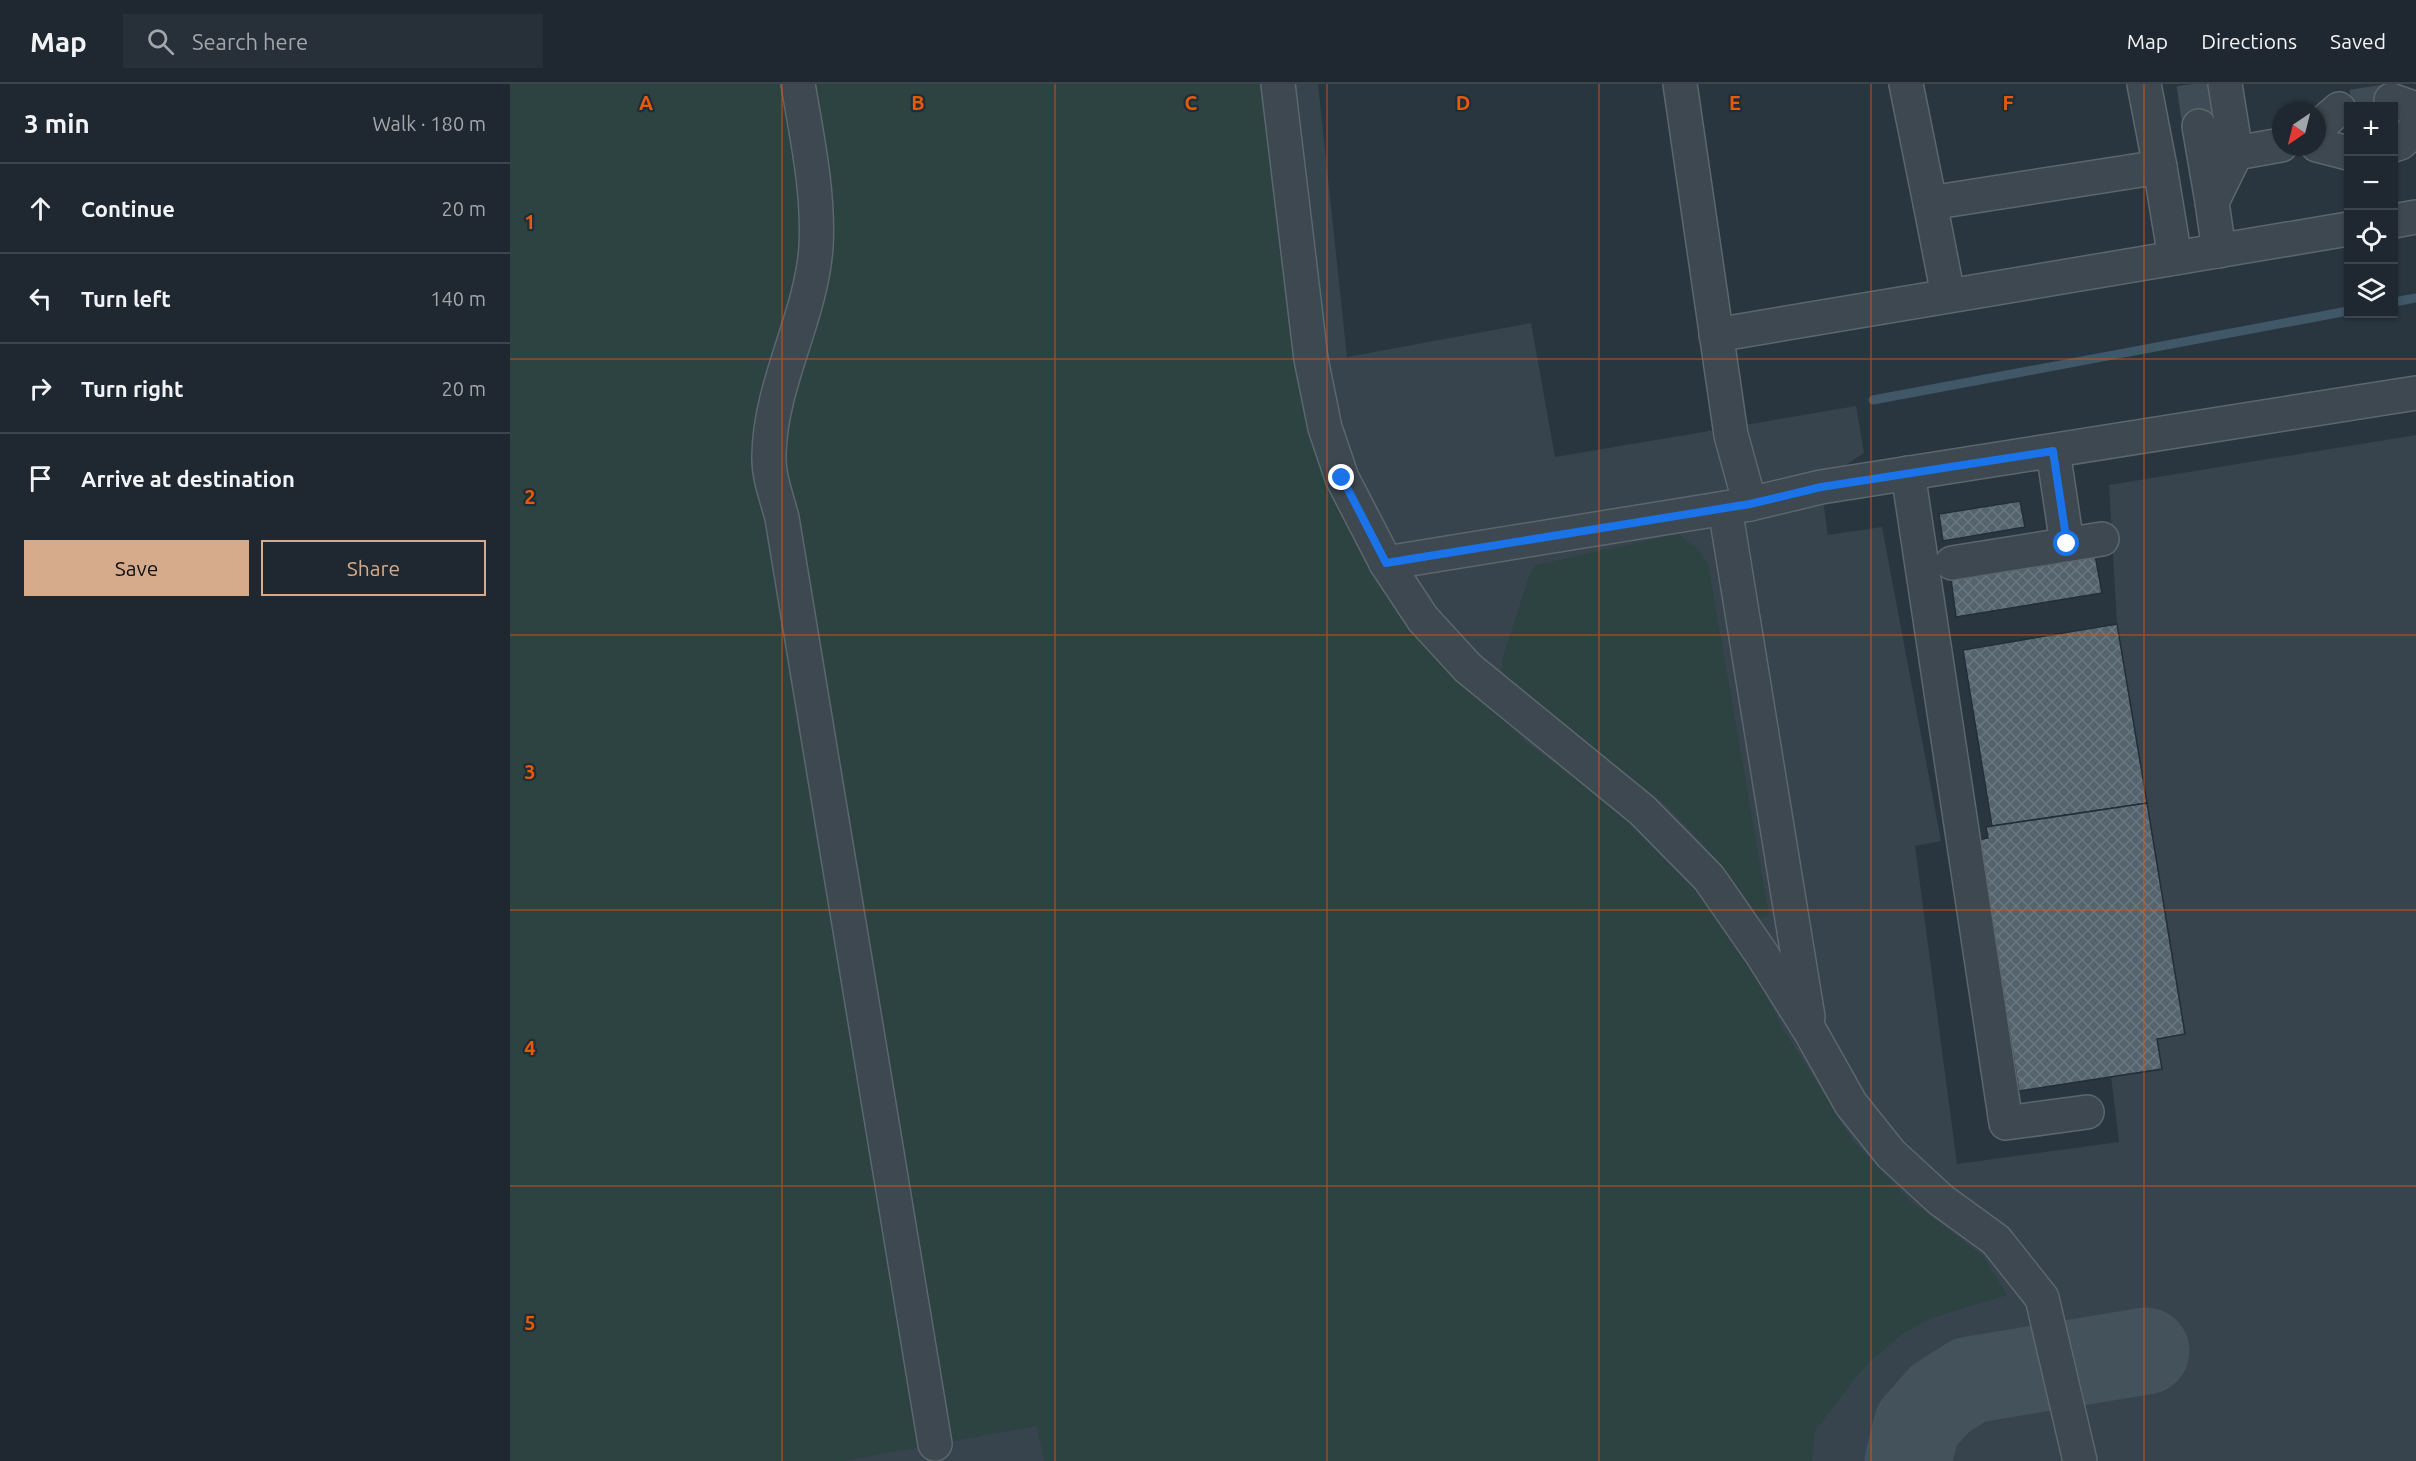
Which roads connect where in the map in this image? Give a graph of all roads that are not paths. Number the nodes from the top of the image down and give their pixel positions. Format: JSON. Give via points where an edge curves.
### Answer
{"nodes":[{"id":1,"x":798,"y":84,"type":"edge"},
{"id":2,"x":1278,"y":84,"type":"edge"},
{"id":3,"x":1680,"y":84,"type":"edge"},
{"id":4,"x":1906,"y":84,"type":"edge"},
{"id":5,"x":2144,"y":84,"type":"edge"},
{"id":6,"x":2225,"y":84,"type":"edge"},
{"id":7,"x":2199,"y":126,"type":"tunnel mouth"},
{"id":8,"x":2416,"y":129,"type":"edge"},
{"id":9,"x":2398,"y":143,"type":"edge"},
{"id":10,"x":2272,"y":147,"type":"edge"},
{"id":11,"x":2326,"y":147,"type":"edge"},
{"id":12,"x":2344,"y":152,"type":"edge"},
{"id":13,"x":2236,"y":153,"type":"junction"},
{"id":14,"x":2160,"y":167,"type":"junction"},
{"id":15,"x":2211,"y":202,"type":"junction"},
{"id":16,"x":1930,"y":203,"type":"junction"},
{"id":17,"x":2416,"y":217,"type":"edge"},
{"id":18,"x":2398,"y":220,"type":"edge"},
{"id":19,"x":2344,"y":230,"type":"edge"},
{"id":20,"x":2219,"y":251,"type":"junction"},
{"id":21,"x":2175,"y":258,"type":"junction"},
{"id":22,"x":1948,"y":295,"type":"junction"},
{"id":23,"x":1716,"y":335,"type":"junction"},
{"id":24,"x":2416,"y":393,"type":"edge"},
{"id":25,"x":2053,"y":451,"type":"junction"},
{"id":26,"x":1908,"y":473,"type":"junction"},
{"id":27,"x":1738,"y":506,"type":"junction"},
{"id":28,"x":2102,"y":539,"type":"dead end"},
{"id":29,"x":2067,"y":544,"type":"junction"},
{"id":30,"x":1386,"y":563,"type":"junction"},
{"id":31,"x":1952,"y":563,"type":"dead end"},
{"id":32,"x":1810,"y":1031,"type":"junction"},
{"id":33,"x":2087,"y":1112,"type":"dead end"},
{"id":34,"x":935,"y":1444,"type":"dead end"},
{"id":35,"x":2080,"y":1461,"type":"edge"}],
"edges":[{"from":1,"to":34,"type":"lane","via":[[813,179],[816,247],[779,391],[768,458],[782,518]]},
{"from":2,"to":30,"type":"lane","via":[[1311,359],[1325,428],[1342,478]]},
{"from":3,"to":23,"type":"lane"},
{"from":4,"to":16,"type":"lane"},
{"from":5,"to":14,"type":"lane"},
{"from":6,"to":13,"type":"lane"},
{"from":7,"to":15,"type":"lane"},
{"from":8,"to":9,"type":"lane"},
{"from":10,"to":13,"type":"lane"},
{"from":11,"to":12,"type":"lane"},
{"from":13,"to":15,"type":"lane"},
{"from":14,"to":16,"type":"lane"},
{"from":14,"to":21,"type":"lane"},
{"from":15,"to":20,"type":"lane"},
{"from":16,"to":22,"type":"lane"},
{"from":17,"to":18,"type":"lane"},
{"from":19,"to":20,"type":"lane"},
{"from":20,"to":21,"type":"lane"},
{"from":21,"to":22,"type":"lane"},
{"from":22,"to":23,"type":"lane"},
{"from":23,"to":27,"type":"lane"},
{"from":24,"to":25,"type":"lane"},
{"from":25,"to":26,"type":"lane"},
{"from":25,"to":29,"type":"lane"},
{"from":26,"to":27,"type":"lane"},
{"from":26,"to":33,"type":"lane","via":[[2006,1123]]},
{"from":27,"to":30,"type":"lane"},
{"from":27,"to":32,"type":"lane"},
{"from":28,"to":29,"type":"lane"},
{"from":29,"to":31,"type":"lane"},
{"from":30,"to":32,"type":"lane","via":[[1423,619],[1468,668],[1642,810],[1709,878]]},
{"from":32,"to":35,"type":"lane","via":[[1851,1104],[1891,1154],[1941,1200],[1996,1240],[2042,1298]]}]}
